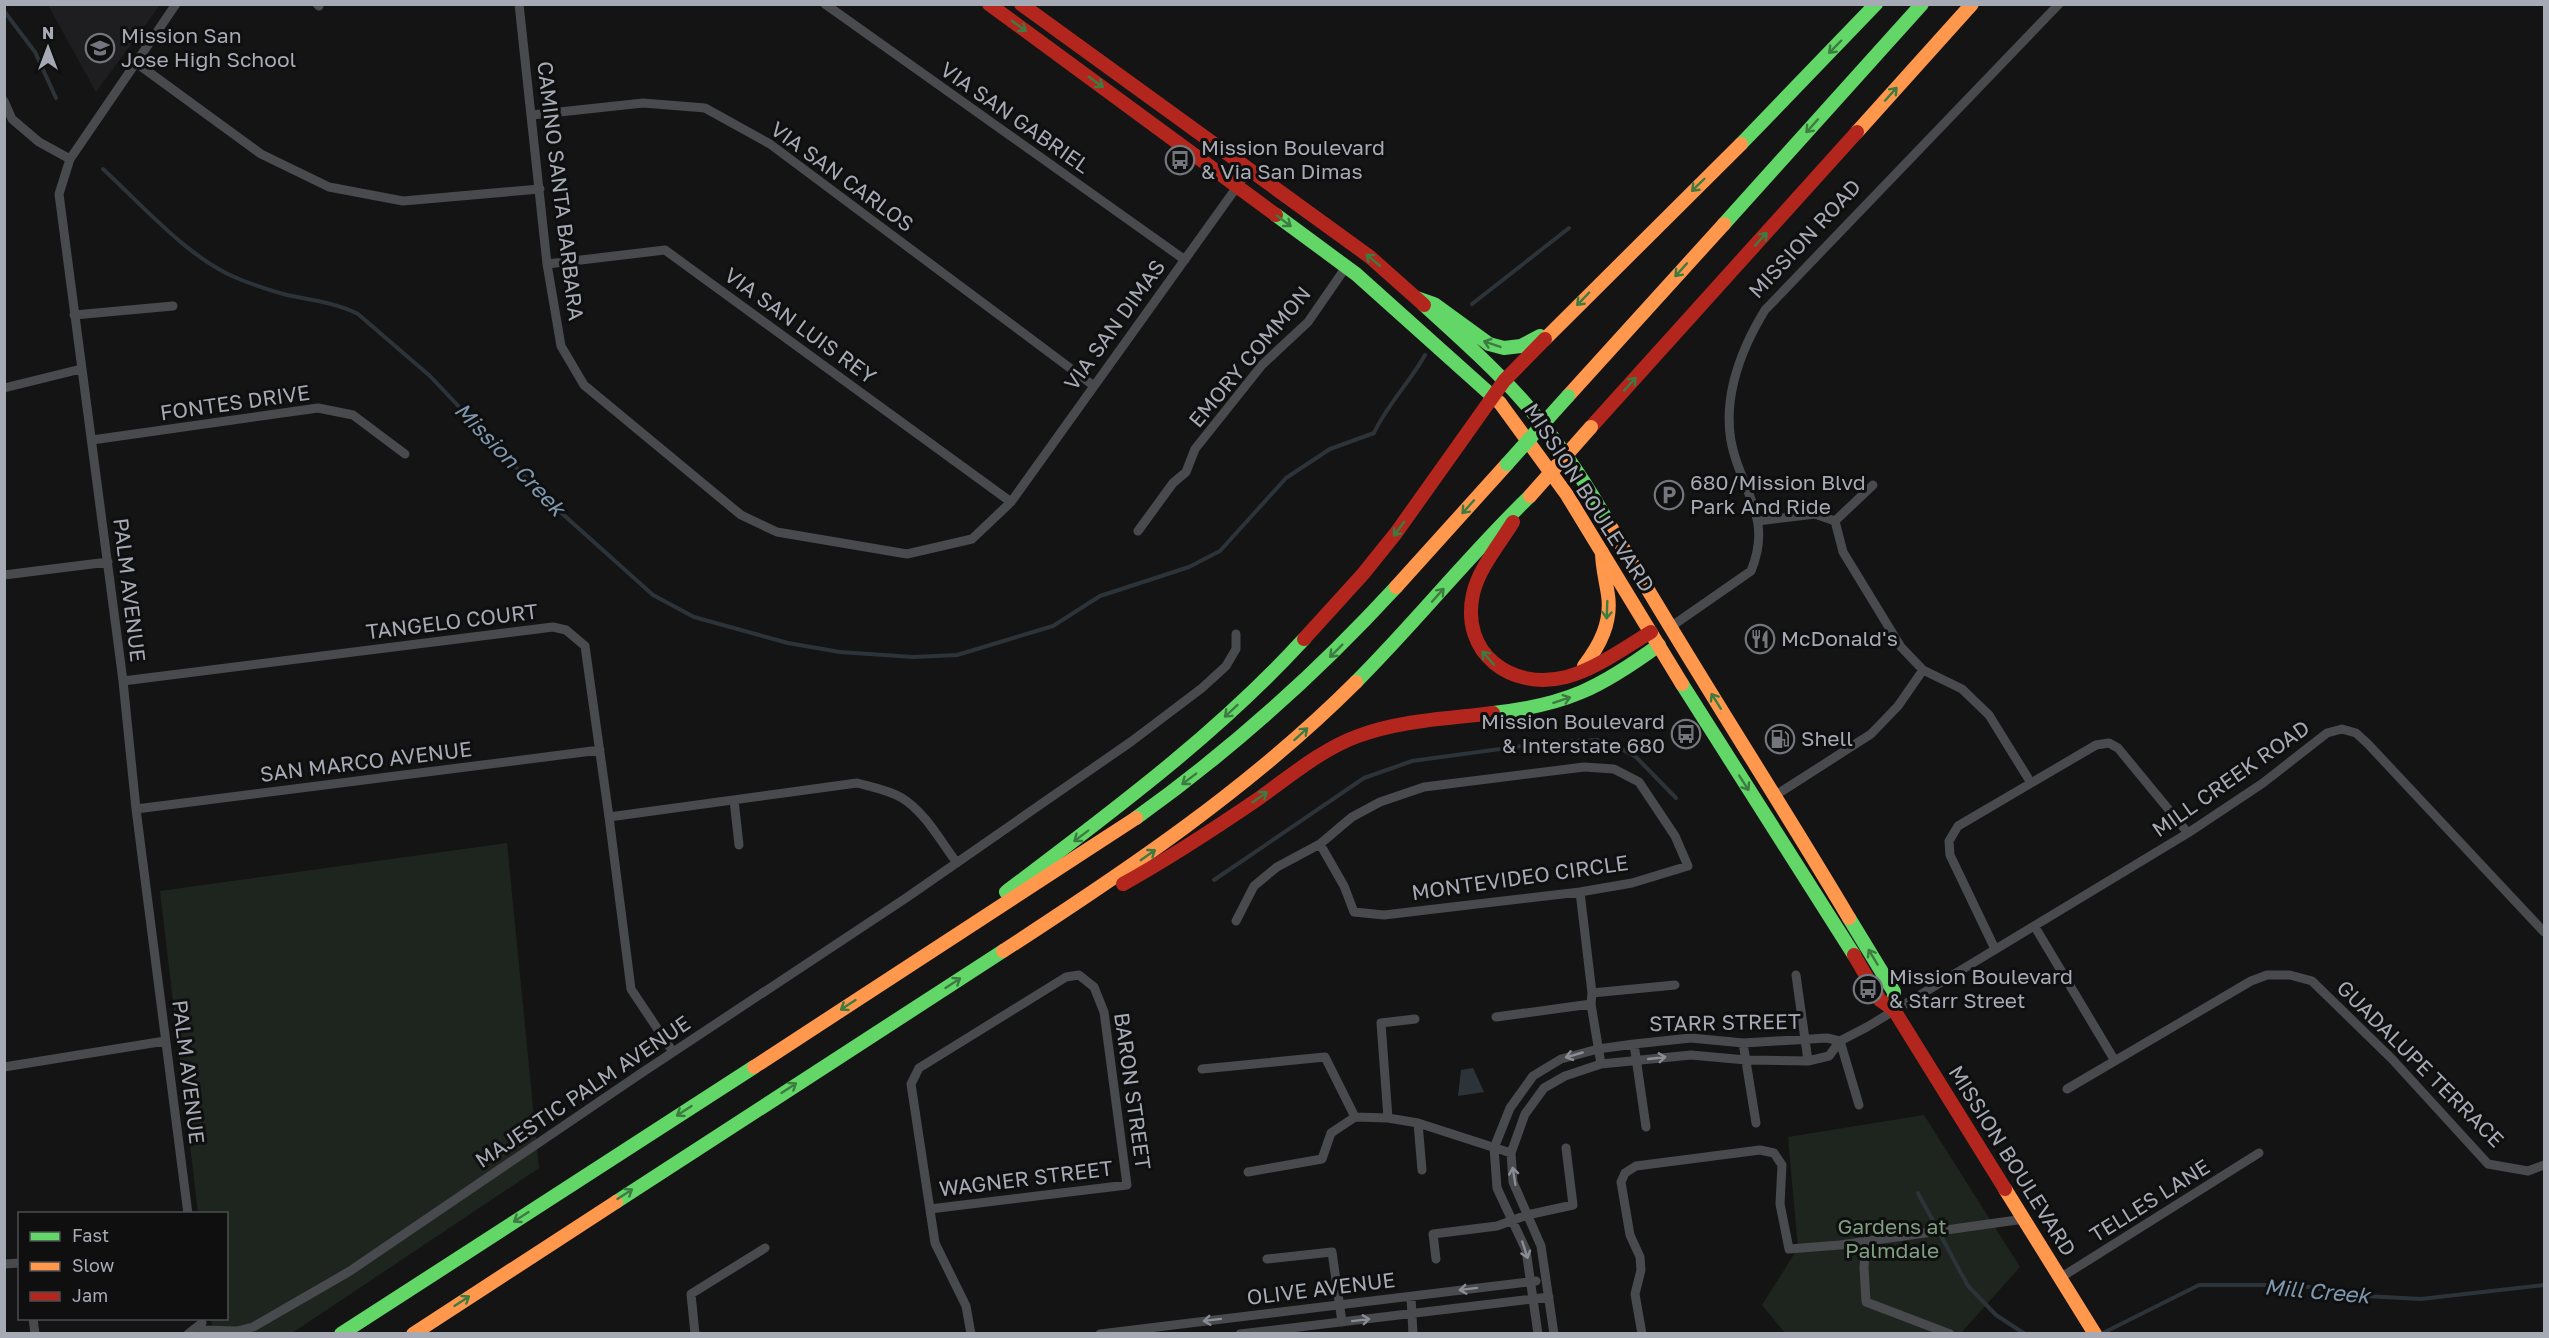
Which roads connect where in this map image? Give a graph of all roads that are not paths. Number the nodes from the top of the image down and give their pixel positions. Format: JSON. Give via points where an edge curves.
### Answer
{"nodes":[{"id":1,"x":176,"y":4,"type":"edge"},
{"id":2,"x":519,"y":4,"type":"edge"},
{"id":3,"x":825,"y":4,"type":"edge"},
{"id":4,"x":989,"y":4,"type":"edge"},
{"id":5,"x":1021,"y":4,"type":"edge"},
{"id":6,"x":1876,"y":4,"type":"edge"},
{"id":7,"x":1922,"y":4,"type":"edge"},
{"id":8,"x":1972,"y":4,"type":"edge"},
{"id":9,"x":2059,"y":4,"type":"edge"},
{"id":10,"x":135,"y":62,"type":"junction"},
{"id":11,"x":4,"y":101,"type":"edge"},
{"id":12,"x":532,"y":114,"type":"junction"},
{"id":13,"x":70,"y":159,"type":"junction"},
{"id":14,"x":1250,"y":170,"type":"junction"},
{"id":15,"x":1238,"y":186,"type":"junction"},
{"id":16,"x":540,"y":189,"type":"junction"},
{"id":17,"x":1185,"y":260,"type":"junction"},
{"id":18,"x":547,"y":264,"type":"junction"},
{"id":19,"x":1346,"y":267,"type":"junction"},
{"id":20,"x":1417,"y":298,"type":"junction"},
{"id":21,"x":173,"y":306,"type":"dead end"},
{"id":22,"x":74,"y":315,"type":"junction"},
{"id":23,"x":1563,"y":320,"type":"junction"},
{"id":24,"x":81,"y":369,"type":"junction"},
{"id":25,"x":1504,"y":381,"type":"junction"},
{"id":26,"x":1094,"y":386,"type":"junction"},
{"id":27,"x":4,"y":388,"type":"edge"},
{"id":28,"x":1493,"y":395,"type":"junction"},
{"id":29,"x":92,"y":440,"type":"junction"},
{"id":30,"x":405,"y":454,"type":"dead end"},
{"id":31,"x":1873,"y":485,"type":"dead end"},
{"id":32,"x":1530,"y":496,"type":"junction"},
{"id":33,"x":1011,"y":502,"type":"junction"},
{"id":34,"x":1758,"y":521,"type":"junction"},
{"id":35,"x":1835,"y":521,"type":"junction"},
{"id":36,"x":1138,"y":531,"type":"dead end"},
{"id":37,"x":1602,"y":552,"type":"junction"},
{"id":38,"x":108,"y":562,"type":"junction"},
{"id":39,"x":4,"y":575,"type":"edge"},
{"id":40,"x":1669,"y":628,"type":"junction"},
{"id":41,"x":1651,"y":632,"type":"junction"},
{"id":42,"x":1236,"y":634,"type":"dead end"},
{"id":43,"x":1659,"y":645,"type":"junction"},
{"id":44,"x":1923,"y":670,"type":"junction"},
{"id":45,"x":1580,"y":672,"type":"junction"},
{"id":46,"x":123,"y":681,"type":"junction"},
{"id":47,"x":600,"y":750,"type":"junction"},
{"id":48,"x":2031,"y":783,"type":"junction"},
{"id":49,"x":1776,"y":795,"type":"junction"},
{"id":50,"x":734,"y":800,"type":"junction"},
{"id":51,"x":136,"y":809,"type":"junction"},
{"id":52,"x":609,"y":817,"type":"junction"},
{"id":53,"x":2188,"y":833,"type":"junction"},
{"id":54,"x":1320,"y":844,"type":"junction"},
{"id":55,"x":740,"y":845,"type":"dead end"},
{"id":56,"x":957,"y":863,"type":"junction"},
{"id":57,"x":1580,"y":892,"type":"junction"},
{"id":58,"x":1236,"y":921,"type":"dead end"},
{"id":59,"x":2035,"y":927,"type":"junction"},
{"id":60,"x":2544,"y":932,"type":"edge"},
{"id":61,"x":1029,"y":934,"type":"junction"},
{"id":62,"x":1995,"y":949,"type":"junction"},
{"id":63,"x":897,"y":974,"type":"junction"},
{"id":64,"x":1797,"y":975,"type":"dead end"},
{"id":65,"x":1675,"y":985,"type":"dead end"},
{"id":66,"x":1592,"y":993,"type":"junction"},
{"id":67,"x":1591,"y":1004,"type":"junction"},
{"id":68,"x":1894,"y":1010,"type":"junction"},
{"id":69,"x":1496,"y":1017,"type":"dead end"},
{"id":70,"x":1415,"y":1019,"type":"dead end"},
{"id":71,"x":1805,"y":1040,"type":"junction"},
{"id":72,"x":165,"y":1041,"type":"junction"},
{"id":73,"x":1840,"y":1041,"type":"junction"},
{"id":74,"x":1743,"y":1043,"type":"junction"},
{"id":75,"x":1634,"y":1044,"type":"junction"},
{"id":76,"x":1598,"y":1048,"type":"junction"},
{"id":77,"x":673,"y":1052,"type":"junction"},
{"id":78,"x":1636,"y":1060,"type":"junction"},
{"id":79,"x":1746,"y":1060,"type":"junction"},
{"id":80,"x":1808,"y":1060,"type":"junction"},
{"id":81,"x":2115,"y":1061,"type":"junction"},
{"id":82,"x":1601,"y":1064,"type":"junction"},
{"id":83,"x":4,"y":1067,"type":"edge"},
{"id":84,"x":1202,"y":1069,"type":"dead end"},
{"id":85,"x":2067,"y":1089,"type":"dead end"},
{"id":86,"x":1859,"y":1105,"type":"dead end"},
{"id":87,"x":1355,"y":1117,"type":"junction"},
{"id":88,"x":1388,"y":1118,"type":"junction"},
{"id":89,"x":1418,"y":1123,"type":"junction"},
{"id":90,"x":1756,"y":1123,"type":"dead end"},
{"id":91,"x":1646,"y":1127,"type":"dead end"},
{"id":92,"x":1494,"y":1148,"type":"junction"},
{"id":93,"x":1566,"y":1148,"type":"dead end"},
{"id":94,"x":1511,"y":1153,"type":"junction"},
{"id":95,"x":2259,"y":1153,"type":"dead end"},
{"id":96,"x":2544,"y":1165,"type":"edge"},
{"id":97,"x":1422,"y":1170,"type":"dead end"},
{"id":98,"x":1248,"y":1172,"type":"dead end"},
{"id":99,"x":1127,"y":1185,"type":"joint"},
{"id":100,"x":930,"y":1209,"type":"junction"},
{"id":101,"x":188,"y":1212,"type":"edge"},
{"id":102,"x":1527,"y":1215,"type":"junction"},
{"id":103,"x":2024,"y":1219,"type":"junction"},
{"id":104,"x":1513,"y":1221,"type":"junction"},
{"id":105,"x":1866,"y":1241,"type":"junction"},
{"id":106,"x":765,"y":1248,"type":"dead end"},
{"id":107,"x":1267,"y":1259,"type":"dead end"},
{"id":108,"x":1436,"y":1259,"type":"dead end"},
{"id":109,"x":2060,"y":1278,"type":"junction"},
{"id":110,"x":1547,"y":1279,"type":"junction"},
{"id":111,"x":1532,"y":1281,"type":"junction"},
{"id":112,"x":1412,"y":1296,"type":"junction"},
{"id":113,"x":1549,"y":1297,"type":"junction"},
{"id":114,"x":1534,"y":1299,"type":"junction"},
{"id":115,"x":1340,"y":1305,"type":"junction"},
{"id":116,"x":1412,"y":1314,"type":"junction"},
{"id":117,"x":1342,"y":1322,"type":"junction"},
{"id":118,"x":202,"y":1326,"type":"edge"},
{"id":119,"x":2092,"y":1329,"type":"edge"},
{"id":120,"x":1306,"y":1330,"type":"edge"},
{"id":121,"x":188,"y":1334,"type":"edge"},
{"id":122,"x":341,"y":1334,"type":"edge"},
{"id":123,"x":413,"y":1334,"type":"edge"},
{"id":124,"x":695,"y":1334,"type":"edge"},
{"id":125,"x":971,"y":1334,"type":"edge"},
{"id":126,"x":1100,"y":1334,"type":"edge"},
{"id":127,"x":1240,"y":1334,"type":"edge"},
{"id":128,"x":1413,"y":1334,"type":"edge"},
{"id":129,"x":1538,"y":1334,"type":"edge"},
{"id":130,"x":1554,"y":1334,"type":"edge"},
{"id":131,"x":1642,"y":1334,"type":"edge"},
{"id":132,"x":1950,"y":1334,"type":"edge"}],
"edges":[{"from":1,"to":10,"type":"street","name":"PALM AVENUE"},
{"from":2,"to":12,"type":"street","name":"CAMINO SANTA BARBARA"},
{"from":3,"to":17,"type":"street","name":"VIA SAN GABRIEL"},
{"from":4,"to":15,"type":"main road","name":"MISSION BOULEVARD","one_way":true},
{"from":5,"to":14,"type":"main road","name":"MISSION BOULEVARD"},
{"from":6,"to":23,"type":"main road","one_way":true},
{"from":7,"to":63,"type":"main road","one_way":true,"bridge":true,"via":[[1354,632],[1302,684],[1189,779],[1103,841]]},
{"from":32,"to":8,"type":"main road","one_way":true,"bridge":true},
{"from":9,"to":34,"type":"street","name":"MISSION ROAD","via":[[1777,297],[1754,328],[1736,369],[1730,436]]},
{"from":10,"to":13,"type":"street","name":"PALM AVENUE"},
{"from":10,"to":16,"type":"street","via":[[261,154],[329,187],[403,201]]},
{"from":11,"to":13,"type":"street","via":[[12,119],[39,142]]},
{"from":12,"to":16,"type":"street","name":"CAMINO SANTA BARBARA"},
{"from":12,"to":26,"type":"street","name":"VIA SAN CARLOS","via":[[643,103],[705,108],[770,144]]},
{"from":13,"to":22,"type":"street","name":"PALM AVENUE","via":[[59,194]]},
{"from":14,"to":15,"type":"street","name":"VIA SAN DIMAS"},
{"from":20,"to":14,"type":"main road","name":"MISSION BOULEVARD","one_way":true,"via":[[1370,257]]},
{"from":15,"to":17,"type":"street","name":"VIA SAN DIMAS"},
{"from":15,"to":19,"type":"main road","name":"MISSION BOULEVARD","one_way":true},
{"from":16,"to":18,"type":"street","name":"CAMINO SANTA BARBARA"},
{"from":17,"to":26,"type":"street","name":"VIA SAN DIMAS"},
{"from":18,"to":33,"type":"street","name":"VIA SAN LUIS REY","via":[[665,250]]},
{"from":18,"to":33,"type":"street","name":"CAMINO SANTA BARBARA","via":[[561,346],[584,385],[741,515],[777,532],[907,554],[972,539]]},
{"from":19,"to":28,"type":"main road","name":"MISSION BOULEVARD"},
{"from":19,"to":36,"type":"street","name":"EMORY COMMON","via":[[1308,322],[1262,365],[1196,449],[1186,472],[1173,483]]},
{"from":23,"to":20,"type":"main road","one_way":true,"via":[[1525,346],[1501,348],[1481,340],[1434,303]]},
{"from":20,"to":25,"type":"main road","name":"MISSION BOULEVARD"},
{"from":21,"to":22,"type":"street"},
{"from":22,"to":24,"type":"street","name":"PALM AVENUE"},
{"from":23,"to":25,"type":"main road"},
{"from":24,"to":27,"type":"street"},
{"from":24,"to":29,"type":"street","name":"PALM AVENUE"},
{"from":25,"to":28,"type":"main road"},
{"from":25,"to":40,"type":"main road","name":"MISSION BOULEVARD","via":[[1585,482]]},
{"from":26,"to":33,"type":"street","name":"VIA SAN DIMAS"},
{"from":28,"to":37,"type":"main road","name":"MISSION BOULEVARD","via":[[1567,495]]},
{"from":28,"to":63,"type":"main road","one_way":true,"via":[[1363,574],[1241,702],[1120,807]]},
{"from":29,"to":30,"type":"street","name":"FONTES DRIVE","via":[[318,408],[353,415]]},
{"from":29,"to":38,"type":"street","name":"PALM AVENUE"},
{"from":31,"to":35,"type":"street"},
{"from":45,"to":32,"type":"main road","name":"MISSION ROAD","one_way":true,"via":[[1544,681],[1521,680],[1488,660],[1478,643],[1471,610],[1477,584]]},
{"from":61,"to":32,"type":"main road","one_way":true,"via":[[1174,837],[1291,743],[1376,663],[1498,526]]},
{"from":34,"to":35,"type":"street","via":[[1815,514]]},
{"from":34,"to":40,"type":"street","name":"MISSION ROAD","via":[[1758,546],[1751,571]]},
{"from":35,"to":44,"type":"street","via":[[1843,552],[1901,646]]},
{"from":37,"to":41,"type":"main road","name":"MISSION BOULEVARD"},
{"from":37,"to":45,"type":"main road","one_way":true,"via":[[1601,569],[1609,604],[1607,621],[1595,653]]},
{"from":38,"to":39,"type":"street"},
{"from":38,"to":46,"type":"street","name":"PALM AVENUE"},
{"from":40,"to":41,"type":"main road","name":"MISSION ROAD"},
{"from":40,"to":43,"type":"main road","name":"MISSION ROAD"},
{"from":49,"to":40,"type":"main road","name":"MISSION BOULEVARD","one_way":true},
{"from":41,"to":43,"type":"main road","name":"MISSION BOULEVARD"},
{"from":41,"to":45,"type":"main road","name":"MISSION ROAD"},
{"from":42,"to":56,"type":"street","name":"MAJESTIC PALM AVENUE","via":[[1236,649],[1226,666],[1202,688]]},
{"from":61,"to":43,"type":"main road","one_way":true,"via":[[1181,851],[1326,752],[1356,736],[1387,726],[1566,699],[1591,688]]},
{"from":43,"to":68,"type":"main road","name":"MISSION BOULEVARD","one_way":true,"via":[[1880,1000]]},
{"from":44,"to":48,"type":"street","via":[[1962,689],[1989,715]]},
{"from":44,"to":49,"type":"street","via":[[1898,706],[1871,734]]},
{"from":46,"to":47,"type":"street","name":"TANGELO COURT","via":[[553,627],[566,630],[585,646]]},
{"from":46,"to":51,"type":"street","name":"PALM AVENUE"},
{"from":47,"to":51,"type":"street","name":"SAN MARCO AVENUE"},
{"from":47,"to":52,"type":"street","name":"TANGELO COURT"},
{"from":48,"to":53,"type":"street","via":[[2096,745],[2109,743],[2118,748]]},
{"from":48,"to":62,"type":"street","via":[[1958,826],[1949,841],[1950,855]]},
{"from":68,"to":49,"type":"main road","name":"MISSION BOULEVARD","one_way":true,"via":[[1894,992]]},
{"from":50,"to":52,"type":"street"},
{"from":50,"to":55,"type":"street"},
{"from":50,"to":56,"type":"street","via":[[857,783],[880,789],[916,808]]},
{"from":51,"to":72,"type":"street","name":"PALM AVENUE"},
{"from":52,"to":77,"type":"street","name":"TANGELO COURT","via":[[632,989]]},
{"from":53,"to":59,"type":"street","name":"MILL CREEK ROAD"},
{"from":53,"to":60,"type":"street","name":"MILL CREEK ROAD","via":[[2263,783],[2327,733],[2342,729],[2356,733],[2396,771]]},
{"from":54,"to":57,"type":"street","name":"MONTEVIDEO CIRCLE","via":[[1354,912],[1384,915]]},
{"from":54,"to":57,"type":"street","name":"MONTEVIDEO CIRCLE","via":[[1380,802],[1424,787],[1584,768],[1614,769],[1639,782],[1676,836],[1688,867]]},
{"from":54,"to":58,"type":"street","via":[[1277,867],[1254,886]]},
{"from":56,"to":77,"type":"street","name":"MAJESTIC PALM AVENUE"},
{"from":57,"to":66,"type":"street"},
{"from":59,"to":62,"type":"street","name":"MILL CREEK ROAD"},
{"from":59,"to":81,"type":"street"},
{"from":123,"to":61,"type":"main road","one_way":true},
{"from":62,"to":68,"type":"street","name":"MILL CREEK ROAD"},
{"from":63,"to":122,"type":"main road","one_way":true},
{"from":64,"to":71,"type":"street"},
{"from":65,"to":66,"type":"street"},
{"from":66,"to":67,"type":"street"},
{"from":67,"to":69,"type":"street"},
{"from":67,"to":76,"type":"street"},
{"from":68,"to":73,"type":"street","name":"STARR STREET"},
{"from":68,"to":103,"type":"main road","name":"MISSION BOULEVARD"},
{"from":70,"to":88,"type":"street","via":[[1381,1023]]},
{"from":71,"to":73,"type":"street","name":"STARR STREET"},
{"from":71,"to":74,"type":"street","name":"STARR STREET"},
{"from":71,"to":80,"type":"street"},
{"from":72,"to":83,"type":"street"},
{"from":72,"to":101,"type":"street","name":"PALM AVENUE"},
{"from":73,"to":80,"type":"street","name":"STARR STREET","via":[[1829,1056]]},
{"from":73,"to":86,"type":"street"},
{"from":74,"to":75,"type":"street","name":"STARR STREET","via":[[1691,1038]]},
{"from":74,"to":79,"type":"street"},
{"from":75,"to":76,"type":"street","name":"STARR STREET"},
{"from":75,"to":78,"type":"street"},
{"from":76,"to":82,"type":"street"},
{"from":76,"to":92,"type":"street","name":"STARR STREET","one_way":true,"via":[[1561,1059],[1533,1076],[1510,1108]]},
{"from":77,"to":118,"type":"street","name":"MAJESTIC PALM AVENUE","via":[[350,1271],[253,1327],[237,1331]]},
{"from":78,"to":79,"type":"street","name":"STARR STREET","one_way":true,"via":[[1691,1054]]},
{"from":78,"to":82,"type":"street","name":"STARR STREET"},
{"from":78,"to":91,"type":"street"},
{"from":79,"to":80,"type":"street","name":"STARR STREET"},
{"from":79,"to":90,"type":"street"},
{"from":81,"to":85,"type":"street","name":"GUADALUPE TERRACE"},
{"from":81,"to":96,"type":"street","name":"GUADALUPE TERRACE","via":[[2251,981],[2267,975],[2290,975],[2312,981],[2392,1059],[2488,1164],[2528,1171]]},
{"from":82,"to":94,"type":"street","name":"STARR STREET","via":[[1544,1088],[1525,1114]]},
{"from":84,"to":87,"type":"street","via":[[1325,1057]]},
{"from":87,"to":88,"type":"street"},
{"from":87,"to":98,"type":"street","via":[[1331,1133],[1322,1159]]},
{"from":88,"to":89,"type":"street"},
{"from":89,"to":92,"type":"street"},
{"from":89,"to":97,"type":"street"},
{"from":92,"to":94,"type":"street"},
{"from":92,"to":104,"type":"street","name":"STARR STREET","via":[[1497,1188]]},
{"from":93,"to":102,"type":"street","via":[[1573,1205]]},
{"from":102,"to":94,"type":"street","name":"STARR STREET","one_way":true,"via":[[1513,1182]]},
{"from":95,"to":109,"type":"street","name":"TELLES LANE"},
{"from":99,"to":100,"type":"street","name":"WAGNER STREET"},
{"from":99,"to":100,"type":"street","name":"BARON STREET","via":[[1104,1012],[1094,987],[1079,975],[1066,977],[919,1068],[911,1084]]},
{"from":100,"to":125,"type":"street","via":[[934,1243],[966,1306]]},
{"from":102,"to":104,"type":"street"},
{"from":102,"to":110,"type":"street","name":"STARR STREET","via":[[1541,1246]]},
{"from":103,"to":105,"type":"street"},
{"from":103,"to":109,"type":"main road","name":"MISSION BOULEVARD"},
{"from":104,"to":108,"type":"street","via":[[1433,1234]]},
{"from":104,"to":111,"type":"street","name":"STARR STREET","one_way":true,"via":[[1526,1250]]},
{"from":105,"to":131,"type":"street","via":[[1789,1249],[1780,1203],[1782,1165],[1774,1153],[1760,1150],[1636,1166],[1625,1173],[1622,1182],[1630,1235],[1640,1257],[1635,1294]]},
{"from":105,"to":132,"type":"street","via":[[1866,1302]]},
{"from":106,"to":124,"type":"street","via":[[691,1294]]},
{"from":107,"to":115,"type":"street","via":[[1332,1252]]},
{"from":109,"to":119,"type":"main road","name":"MISSION BOULEVARD"},
{"from":110,"to":111,"type":"street","name":"OLIVE AVENUE"},
{"from":110,"to":113,"type":"street","name":"STARR STREET"},
{"from":111,"to":112,"type":"street","name":"OLIVE AVENUE","one_way":true},
{"from":111,"to":114,"type":"street","name":"STARR STREET"},
{"from":112,"to":115,"type":"street","name":"OLIVE AVENUE"},
{"from":112,"to":116,"type":"street"},
{"from":113,"to":114,"type":"street","name":"OLIVE AVENUE"},
{"from":113,"to":130,"type":"street","name":"STARR STREET"},
{"from":114,"to":116,"type":"street","name":"OLIVE AVENUE"},
{"from":114,"to":129,"type":"street","name":"STARR STREET"},
{"from":115,"to":117,"type":"street"},
{"from":115,"to":126,"type":"street","name":"OLIVE AVENUE","one_way":true},
{"from":117,"to":116,"type":"street","name":"OLIVE AVENUE","one_way":true},
{"from":116,"to":128,"type":"street"},
{"from":117,"to":120,"type":"street","name":"OLIVE AVENUE"},
{"from":118,"to":121,"type":"street"},
{"from":120,"to":127,"type":"street","name":"OLIVE AVENUE"}]}
